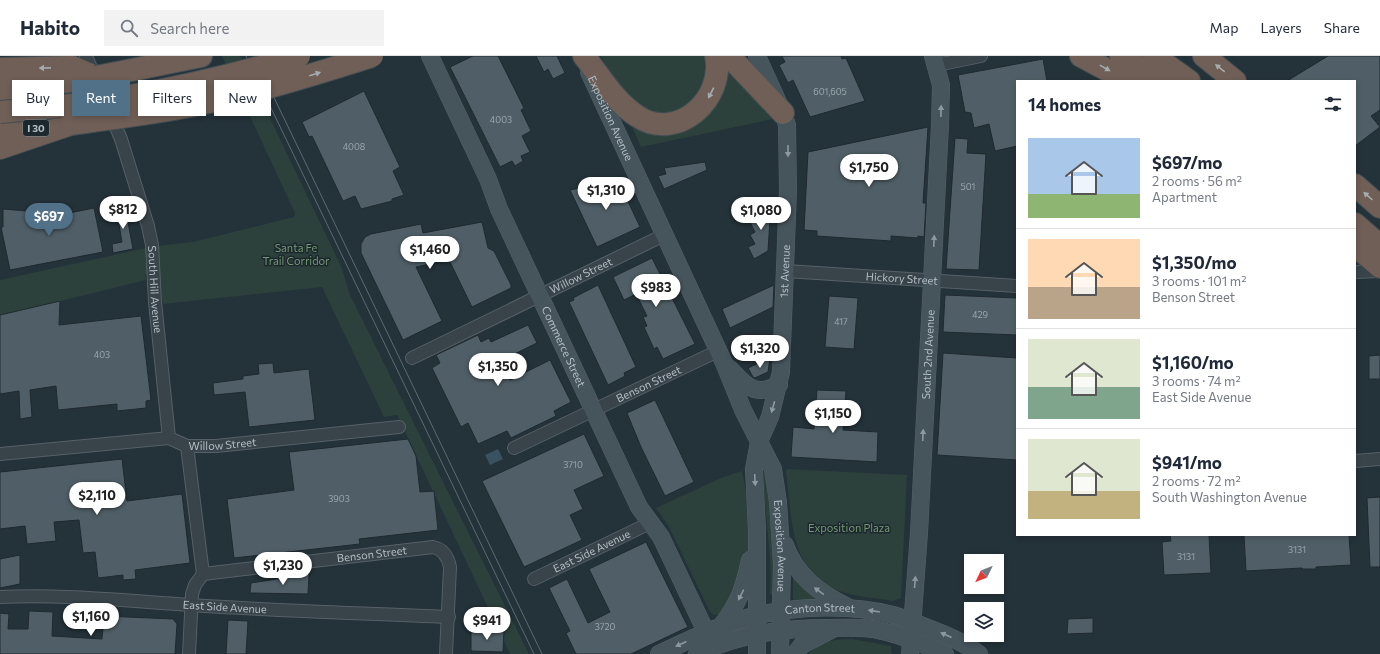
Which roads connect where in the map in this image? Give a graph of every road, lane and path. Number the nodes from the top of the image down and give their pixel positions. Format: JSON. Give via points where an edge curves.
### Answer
{"nodes":[{"id":1,"x":86,"y":56,"type":"edge"},
{"id":2,"x":201,"y":56,"type":"edge"},
{"id":3,"x":269,"y":56,"type":"edge"},
{"id":4,"x":299,"y":56,"type":"edge"},
{"id":5,"x":372,"y":56,"type":"edge"},
{"id":6,"x":430,"y":56,"type":"edge"},
{"id":7,"x":581,"y":56,"type":"edge"},
{"id":8,"x":584,"y":56,"type":"edge"},
{"id":9,"x":716,"y":56,"type":"edge"},
{"id":10,"x":729,"y":56,"type":"edge"},
{"id":11,"x":757,"y":56,"type":"edge"},
{"id":12,"x":981,"y":56,"type":"edge"},
{"id":13,"x":1081,"y":56,"type":"edge"},
{"id":14,"x":1121,"y":56,"type":"edge"},
{"id":15,"x":1154,"y":56,"type":"edge"},
{"id":16,"x":1167,"y":56,"type":"edge"},
{"id":17,"x":1204,"y":56,"type":"edge"},
{"id":18,"x":935,"y":61,"type":"edge"},
{"id":19,"x":0,"y":69,"type":"edge"},
{"id":20,"x":96,"y":78,"type":"junction"},
{"id":21,"x":1126,"y":80,"type":"edge"},
{"id":22,"x":1159,"y":80,"type":"edge"},
{"id":23,"x":1188,"y":80,"type":"edge"},
{"id":24,"x":1200,"y":80,"type":"edge"},
{"id":25,"x":1234,"y":80,"type":"edge"},
{"id":26,"x":0,"y":89,"type":"edge"},
{"id":27,"x":0,"y":104,"type":"edge"},
{"id":28,"x":0,"y":112,"type":"edge"},
{"id":29,"x":784,"y":113,"type":"junction"},
{"id":30,"x":71,"y":124,"type":"junction"},
{"id":31,"x":0,"y":130,"type":"edge"},
{"id":32,"x":0,"y":148,"type":"edge"},
{"id":33,"x":1356,"y":186,"type":"edge"},
{"id":34,"x":1380,"y":207,"type":"edge"},
{"id":35,"x":1356,"y":213,"type":"edge"},
{"id":36,"x":1356,"y":225,"type":"edge"},
{"id":37,"x":1380,"y":234,"type":"edge"},
{"id":38,"x":664,"y":235,"type":"junction"},
{"id":39,"x":1356,"y":246,"type":"edge"},
{"id":40,"x":1380,"y":246,"type":"edge"},
{"id":41,"x":1380,"y":267,"type":"edge"},
{"id":42,"x":786,"y":271,"type":"junction"},
{"id":43,"x":1380,"y":271,"type":"edge"},
{"id":44,"x":1356,"y":272,"type":"edge"},
{"id":45,"x":932,"y":280,"type":"junction"},
{"id":46,"x":1016,"y":286,"type":"edge"},
{"id":47,"x":540,"y":295,"type":"junction"},
{"id":48,"x":721,"y":357,"type":"junction"},
{"id":49,"x":412,"y":358,"type":"dead end"},
{"id":50,"x":779,"y":385,"type":"junction"},
{"id":51,"x":594,"y":410,"type":"junction"},
{"id":52,"x":399,"y":427,"type":"dead end"},
{"id":53,"x":169,"y":438,"type":"junction"},
{"id":54,"x":759,"y":442,"type":"junction"},
{"id":55,"x":187,"y":446,"type":"junction"},
{"id":56,"x":514,"y":448,"type":"dead end"},
{"id":57,"x":0,"y":454,"type":"edge"},
{"id":58,"x":1380,"y":459,"type":"edge"},
{"id":59,"x":1356,"y":461,"type":"edge"},
{"id":60,"x":650,"y":523,"type":"junction"},
{"id":61,"x":757,"y":530,"type":"junction"},
{"id":62,"x":780,"y":531,"type":"junction"},
{"id":63,"x":203,"y":574,"type":"junction"},
{"id":64,"x":534,"y":579,"type":"dead end"},
{"id":65,"x":0,"y":597,"type":"edge"},
{"id":66,"x":192,"y":605,"type":"junction"},
{"id":67,"x":853,"y":609,"type":"junction"},
{"id":68,"x":782,"y":611,"type":"junction"},
{"id":69,"x":757,"y":615,"type":"junction"},
{"id":70,"x":449,"y":617,"type":"junction"},
{"id":71,"x":912,"y":621,"type":"junction"},
{"id":72,"x":835,"y":628,"type":"junction"},
{"id":73,"x":714,"y":629,"type":"junction"},
{"id":74,"x":781,"y":629,"type":"junction"},
{"id":75,"x":757,"y":634,"type":"junction"},
{"id":76,"x":910,"y":647,"type":"edge"},
{"id":77,"x":700,"y":652,"type":"edge"},
{"id":78,"x":189,"y":654,"type":"edge"},
{"id":79,"x":446,"y":654,"type":"edge"},
{"id":80,"x":659,"y":654,"type":"edge"},
{"id":81,"x":731,"y":654,"type":"edge"},
{"id":82,"x":757,"y":654,"type":"edge"},
{"id":83,"x":780,"y":654,"type":"edge"},
{"id":84,"x":795,"y":654,"type":"edge"},
{"id":85,"x":945,"y":654,"type":"edge"},
{"id":86,"x":979,"y":654,"type":"edge"}],
"edges":[{"from":1,"to":53,"type":"street","name":"South Hill Avenue","via":[[121,139],[148,226],[152,245],[155,302]]},
{"from":2,"to":20,"type":"highway","bridge":true},
{"from":3,"to":27,"type":"highway","via":[[179,79],[77,96]]},
{"from":4,"to":28,"type":"highway","bridge":true,"via":[[224,77],[142,94]]},
{"from":30,"to":5,"type":"highway","number":"I 30","one_way":true,"bridge":true,"via":[[153,113],[229,98]]},
{"from":6,"to":47,"type":"main road","name":"Commerce Street"},
{"from":7,"to":38,"type":"main road","name":"Exposition Avenue"},
{"from":9,"to":8,"type":"highway","one_way":true,"via":[[717,77],[708,99],[688,118],[667,124],[648,122],[623,105]]},
{"from":10,"to":29,"type":"highway"},
{"from":11,"to":29,"type":"main road","name":"1st Avenue"},
{"from":12,"to":18,"type":"street"},
{"from":13,"to":21,"type":"highway","one_way":true},
{"from":14,"to":22,"type":"highway"},
{"from":15,"to":23,"type":"highway"},
{"from":16,"to":24,"type":"highway"},
{"from":25,"to":17,"type":"highway","one_way":true},
{"from":45,"to":18,"type":"main road","name":"South 2nd Avenue","one_way":true,"via":[[941,85]]},
{"from":20,"to":19,"type":"highway","one_way":true,"via":[[72,67]]},
{"from":20,"to":26,"type":"highway"},
{"from":29,"to":42,"type":"main road","name":"1st Avenue","one_way":true,"via":[[788,137]]},
{"from":30,"to":31,"type":"highway","number":"I 30"},
{"from":30,"to":32,"type":"highway"},
{"from":34,"to":33,"type":"highway","one_way":true},
{"from":35,"to":37,"type":"highway"},
{"from":36,"to":40,"type":"highway"},
{"from":38,"to":47,"type":"street","name":"Willow Street"},
{"from":38,"to":48,"type":"main road","name":"Exposition Avenue"},
{"from":39,"to":41,"type":"highway"},
{"from":42,"to":45,"type":"street","name":"Hickory Street"},
{"from":42,"to":50,"type":"main road","name":"1st Avenue"},
{"from":43,"to":44,"type":"street"},
{"from":45,"to":46,"type":"street","name":"Hickory Street"},
{"from":71,"to":45,"type":"main road","name":"South 2nd Avenue","one_way":true},
{"from":47,"to":49,"type":"street","name":"Willow Street"},
{"from":47,"to":51,"type":"main road","name":"Commerce Street"},
{"from":48,"to":50,"type":"main road","via":[[745,384],[756,390],[761,391]]},
{"from":48,"to":51,"type":"street","name":"Benson Street"},
{"from":48,"to":54,"type":"main road","name":"Exposition Avenue"},
{"from":50,"to":54,"type":"main road","name":"1st Avenue","one_way":true,"via":[[770,417]]},
{"from":51,"to":56,"type":"street","name":"Benson Street"},
{"from":51,"to":60,"type":"main road","name":"Commerce Street","via":[[639,507]]},
{"from":52,"to":55,"type":"street","name":"Willow Street","via":[[216,446]]},
{"from":53,"to":55,"type":"street","name":"Willow Street"},
{"from":53,"to":57,"type":"street","name":"Willow Street"},
{"from":54,"to":61,"type":"main road","name":"Exposition Avenue","one_way":true,"via":[[754,469]]},
{"from":54,"to":62,"type":"main road","name":"Exposition Avenue","via":[[773,469]]},
{"from":55,"to":63,"type":"street"},
{"from":58,"to":59,"type":"street"},
{"from":60,"to":64,"type":"street","name":"East Side Avenue"},
{"from":60,"to":73,"type":"main road","name":"Commerce Street","via":[[667,547]]},
{"from":61,"to":69,"type":"main road","name":"Exposition Avenue"},
{"from":61,"to":73,"type":"main road","one_way":true,"via":[[743,590],[732,612]]},
{"from":67,"to":62,"type":"main road","one_way":true,"via":[[821,593],[807,581],[789,556]]},
{"from":62,"to":68,"type":"main road","name":"Exposition Avenue"},
{"from":63,"to":66,"type":"street","via":[[195,585]]},
{"from":63,"to":70,"type":"street","name":"Benson Street","via":[[439,548],[450,567]]},
{"from":65,"to":66,"type":"street","name":"East Side Avenue","via":[[128,600]]},
{"from":66,"to":70,"type":"street","name":"East Side Avenue"},
{"from":66,"to":78,"type":"street"},
{"from":67,"to":68,"type":"main road","name":"Canton Street"},
{"from":71,"to":67,"type":"main road","name":"Canton Street","one_way":true},
{"from":68,"to":69,"type":"main road","name":"Canton Street"},
{"from":68,"to":74,"type":"main road","name":"Exposition Avenue"},
{"from":69,"to":73,"type":"main road","name":"Canton Street"},
{"from":69,"to":75,"type":"main road","name":"Exposition Avenue"},
{"from":70,"to":79,"type":"street"},
{"from":71,"to":76,"type":"main road","name":"South 2nd Avenue"},
{"from":86,"to":71,"type":"main road","name":"Canton Street","one_way":true,"via":[[954,639]]},
{"from":72,"to":74,"type":"main road","name":"Canton Street"},
{"from":72,"to":76,"type":"main road","name":"Canton Street","via":[[858,627],[889,633]]},
{"from":72,"to":84,"type":"main road","via":[[802,645]]},
{"from":73,"to":80,"type":"main road","name":"Canton Street","one_way":true},
{"from":74,"to":75,"type":"main road","name":"Canton Street"},
{"from":74,"to":83,"type":"main road","name":"Exposition Avenue"},
{"from":75,"to":77,"type":"main road","name":"Canton Street"},
{"from":75,"to":82,"type":"main road","name":"Exposition Avenue"},
{"from":76,"to":85,"type":"main road","name":"Canton Street"},
{"from":77,"to":81,"type":"main road","via":[[716,650]]}]}
